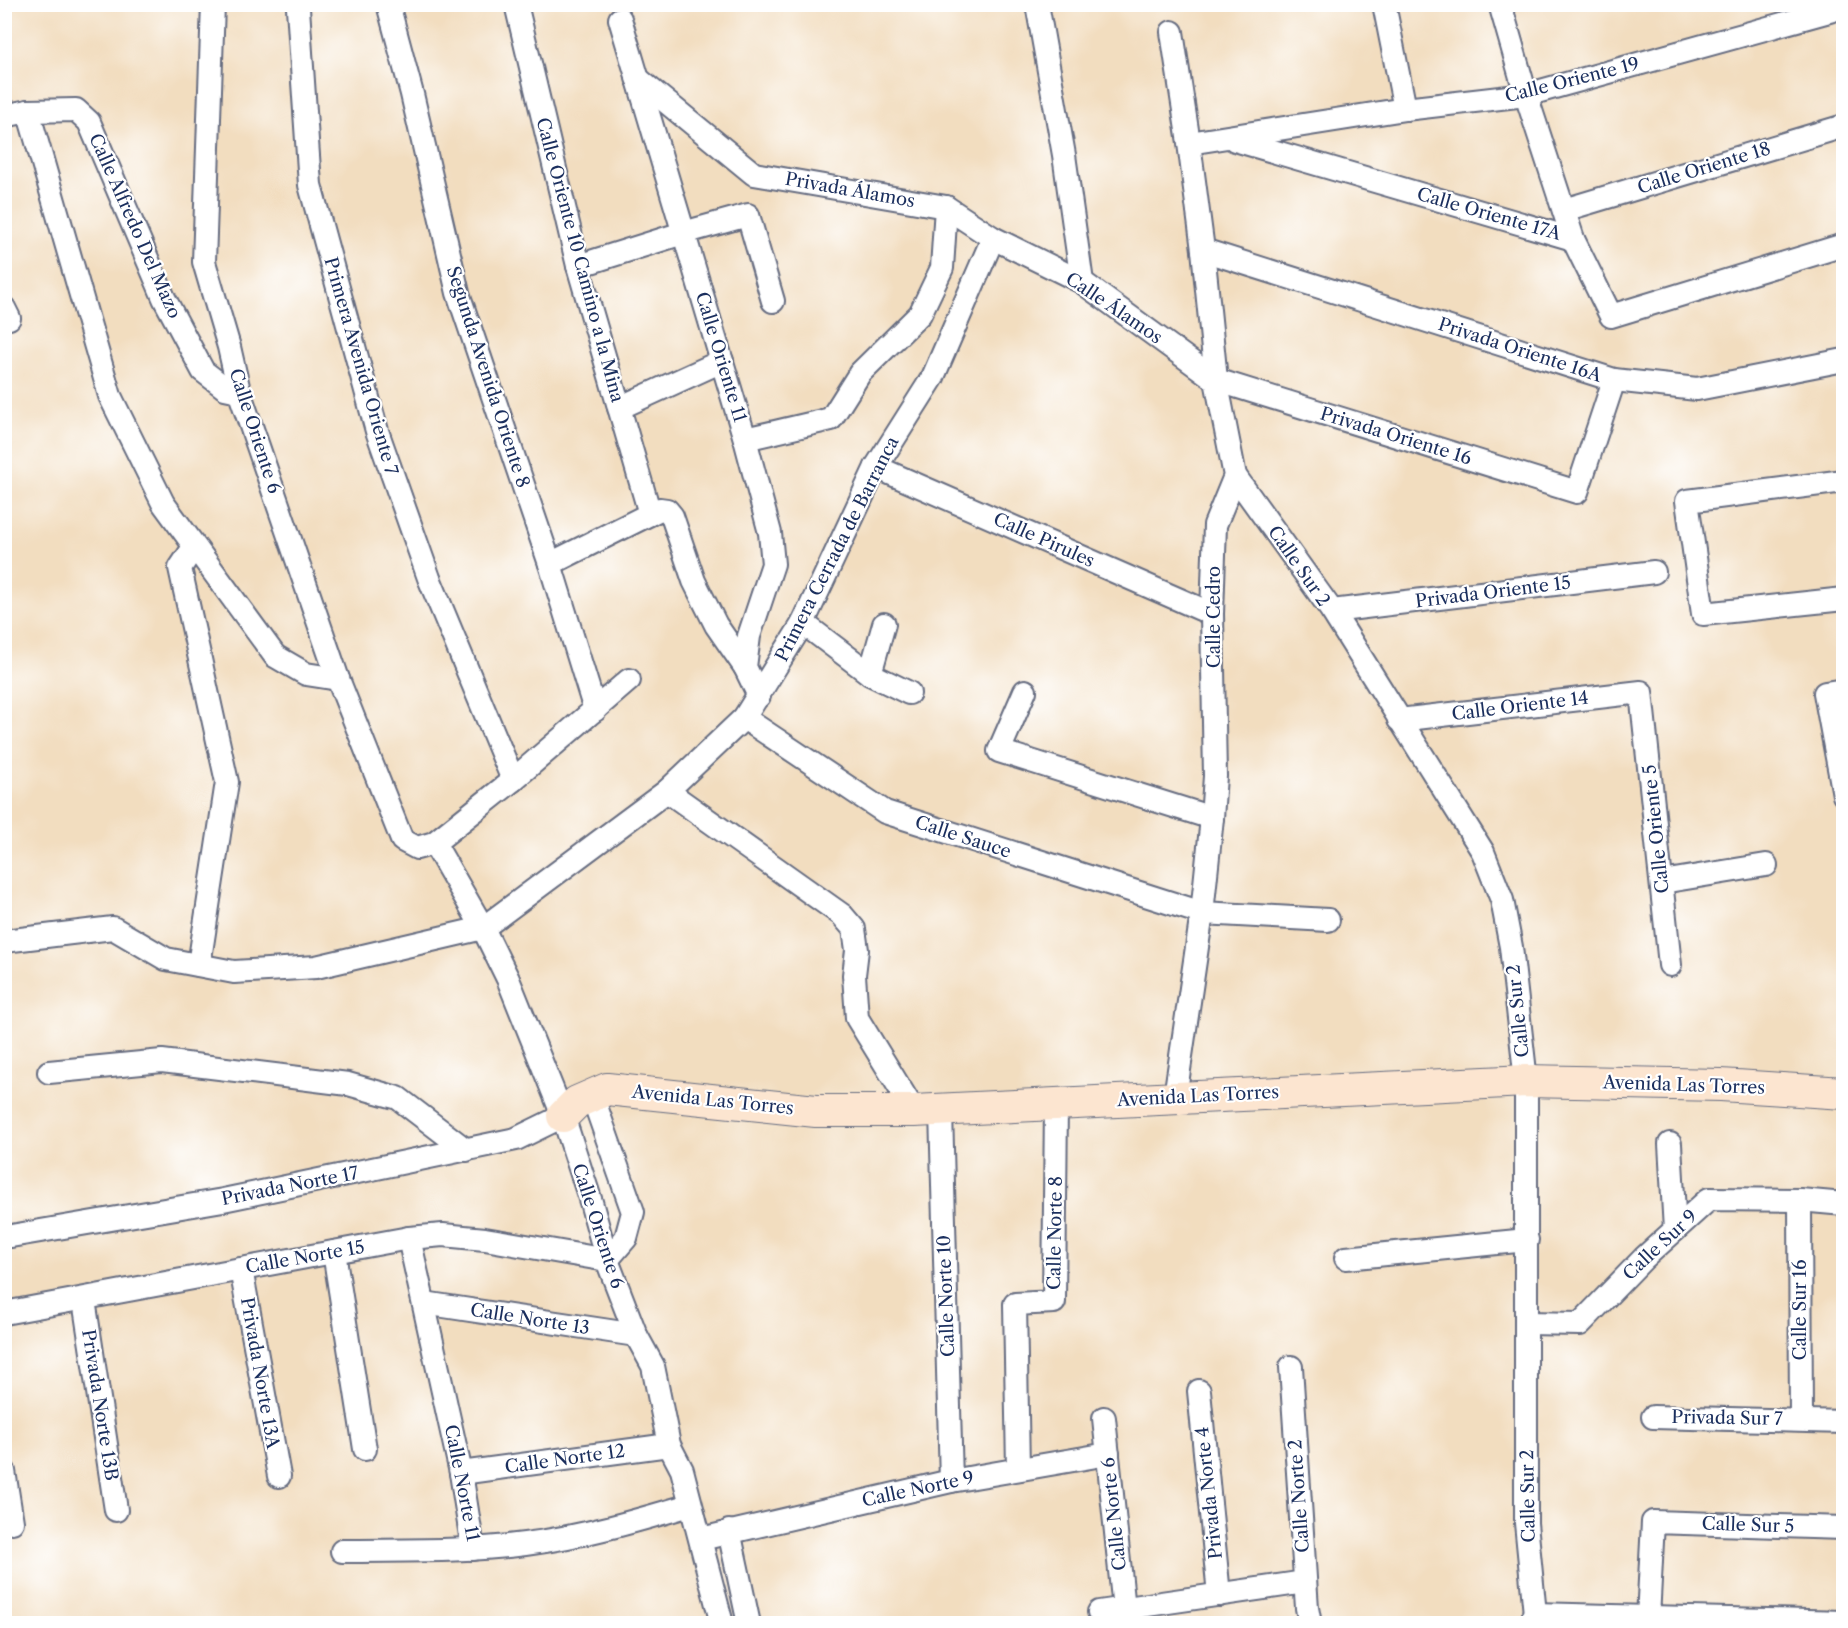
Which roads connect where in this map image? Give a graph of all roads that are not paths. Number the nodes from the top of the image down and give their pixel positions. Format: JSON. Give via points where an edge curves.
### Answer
{"nodes":[{"id":1,"x":213,"y":4,"type":"edge"},
{"id":2,"x":299,"y":4,"type":"edge"},
{"id":3,"x":388,"y":4,"type":"edge"},
{"id":4,"x":516,"y":4,"type":"edge"},
{"id":5,"x":1037,"y":4,"type":"edge"},
{"id":6,"x":1384,"y":4,"type":"edge"},
{"id":7,"x":1500,"y":4,"type":"edge"},
{"id":8,"x":1844,"y":7,"type":"edge"},
{"id":9,"x":620,"y":19,"type":"dead end"},
{"id":10,"x":1172,"y":32,"type":"dead end"},
{"id":11,"x":637,"y":78,"type":"junction"},
{"id":12,"x":1526,"y":95,"type":"junction"},
{"id":13,"x":1405,"y":109,"type":"junction"},
{"id":14,"x":28,"y":111,"type":"junction"},
{"id":15,"x":4,"y":116,"type":"edge"},
{"id":16,"x":1844,"y":126,"type":"edge"},
{"id":17,"x":1227,"y":138,"type":"junction"},
{"id":18,"x":1189,"y":143,"type":"junction"},
{"id":19,"x":946,"y":207,"type":"junction"},
{"id":20,"x":1564,"y":210,"type":"junction"},
{"id":21,"x":683,"y":233,"type":"junction"},
{"id":22,"x":993,"y":237,"type":"junction"},
{"id":23,"x":1573,"y":239,"type":"junction"},
{"id":24,"x":1844,"y":245,"type":"edge"},
{"id":25,"x":1203,"y":250,"type":"junction"},
{"id":26,"x":578,"y":266,"type":"junction"},
{"id":27,"x":1082,"y":282,"type":"junction"},
{"id":28,"x":773,"y":301,"type":"dead end"},
{"id":29,"x":1844,"y":360,"type":"edge"},
{"id":30,"x":722,"y":362,"type":"junction"},
{"id":31,"x":1216,"y":380,"type":"junction"},
{"id":32,"x":1614,"y":380,"type":"junction"},
{"id":33,"x":239,"y":391,"type":"junction"},
{"id":34,"x":619,"y":408,"type":"junction"},
{"id":35,"x":745,"y":439,"type":"junction"},
{"id":36,"x":876,"y":467,"type":"junction"},
{"id":37,"x":1235,"y":476,"type":"junction"},
{"id":38,"x":1843,"y":483,"type":"edge"},
{"id":39,"x":661,"y":515,"type":"junction"},
{"id":40,"x":194,"y":547,"type":"junction"},
{"id":41,"x":550,"y":564,"type":"junction"},
{"id":42,"x":1654,"y":572,"type":"dead end"},
{"id":43,"x":1844,"y":599,"type":"edge"},
{"id":44,"x":1332,"y":611,"type":"junction"},
{"id":45,"x":1212,"y":614,"type":"junction"},
{"id":46,"x":803,"y":623,"type":"junction"},
{"id":47,"x":884,"y":624,"type":"dead end"},
{"id":48,"x":745,"y":667,"type":"junction"},
{"id":49,"x":870,"y":674,"type":"junction"},
{"id":50,"x":338,"y":679,"type":"junction"},
{"id":51,"x":629,"y":680,"type":"dead end"},
{"id":52,"x":1844,"y":690,"type":"edge"},
{"id":53,"x":1025,"y":691,"type":"dead end"},
{"id":54,"x":1641,"y":692,"type":"joint"},
{"id":55,"x":909,"y":693,"type":"dead end"},
{"id":56,"x":759,"y":696,"type":"junction"},
{"id":57,"x":595,"y":710,"type":"junction"},
{"id":58,"x":744,"y":718,"type":"junction"},
{"id":59,"x":1399,"y":720,"type":"junction"},
{"id":60,"x":513,"y":780,"type":"junction"},
{"id":61,"x":667,"y":791,"type":"junction"},
{"id":62,"x":1844,"y":795,"type":"edge"},
{"id":63,"x":1212,"y":818,"type":"junction"},
{"id":64,"x":434,"y":843,"type":"junction"},
{"id":65,"x":1766,"y":865,"type":"dead end"},
{"id":66,"x":1662,"y":882,"type":"junction"},
{"id":67,"x":1202,"y":913,"type":"junction"},
{"id":68,"x":1328,"y":920,"type":"dead end"},
{"id":69,"x":483,"y":928,"type":"junction"},
{"id":70,"x":4,"y":941,"type":"edge"},
{"id":71,"x":199,"y":964,"type":"junction"},
{"id":72,"x":1670,"y":965,"type":"dead end"},
{"id":73,"x":49,"y":1072,"type":"dead end"},
{"id":74,"x":1526,"y":1081,"type":"junction"},
{"id":75,"x":1844,"y":1093,"type":"edge"},
{"id":76,"x":592,"y":1095,"type":"junction"},
{"id":77,"x":1175,"y":1097,"type":"junction"},
{"id":78,"x":1056,"y":1104,"type":"junction"},
{"id":79,"x":928,"y":1111,"type":"junction"},
{"id":80,"x":563,"y":1116,"type":"junction"},
{"id":81,"x":1670,"y":1144,"type":"dead end"},
{"id":82,"x":466,"y":1150,"type":"junction"},
{"id":83,"x":1800,"y":1200,"type":"junction"},
{"id":84,"x":1844,"y":1204,"type":"edge"},
{"id":85,"x":1675,"y":1230,"type":"junction"},
{"id":86,"x":11,"y":1236,"type":"dead end"},
{"id":87,"x":409,"y":1238,"type":"junction"},
{"id":88,"x":1527,"y":1240,"type":"junction"},
{"id":89,"x":334,"y":1252,"type":"junction"},
{"id":90,"x":1346,"y":1258,"type":"dead end"},
{"id":91,"x":607,"y":1260,"type":"junction"},
{"id":92,"x":241,"y":1269,"type":"junction"},
{"id":93,"x":84,"y":1300,"type":"junction"},
{"id":94,"x":424,"y":1303,"type":"junction"},
{"id":95,"x":4,"y":1314,"type":"edge"},
{"id":96,"x":1527,"y":1323,"type":"junction"},
{"id":97,"x":636,"y":1335,"type":"junction"},
{"id":98,"x":1291,"y":1368,"type":"dead end"},
{"id":99,"x":1199,"y":1391,"type":"dead end"},
{"id":100,"x":1653,"y":1417,"type":"dead end"},
{"id":101,"x":1104,"y":1418,"type":"dead end"},
{"id":102,"x":1801,"y":1420,"type":"junction"},
{"id":103,"x":1844,"y":1422,"type":"edge"},
{"id":104,"x":669,"y":1445,"type":"junction"},
{"id":105,"x":365,"y":1449,"type":"dead end"},
{"id":106,"x":1108,"y":1454,"type":"junction"},
{"id":107,"x":1018,"y":1469,"type":"junction"},
{"id":108,"x":4,"y":1471,"type":"edge"},
{"id":109,"x":461,"y":1473,"type":"junction"},
{"id":110,"x":279,"y":1476,"type":"dead end"},
{"id":111,"x":951,"y":1481,"type":"junction"},
{"id":112,"x":690,"y":1505,"type":"junction"},
{"id":113,"x":116,"y":1510,"type":"dead end"},
{"id":114,"x":12,"y":1522,"type":"dead end"},
{"id":115,"x":1844,"y":1528,"type":"edge"},
{"id":116,"x":729,"y":1531,"type":"junction"},
{"id":117,"x":700,"y":1539,"type":"junction"},
{"id":118,"x":473,"y":1549,"type":"junction"},
{"id":119,"x":342,"y":1551,"type":"dead end"},
{"id":120,"x":1305,"y":1582,"type":"junction"},
{"id":121,"x":1219,"y":1595,"type":"junction"},
{"id":122,"x":1124,"y":1609,"type":"junction"},
{"id":123,"x":1098,"y":1612,"type":"dead end"},
{"id":124,"x":1535,"y":1618,"type":"edge"},
{"id":125,"x":1648,"y":1618,"type":"junction"},
{"id":126,"x":722,"y":1623,"type":"edge"},
{"id":127,"x":727,"y":1623,"type":"edge"},
{"id":128,"x":733,"y":1623,"type":"edge"},
{"id":129,"x":749,"y":1623,"type":"edge"},
{"id":130,"x":1310,"y":1623,"type":"edge"},
{"id":131,"x":1831,"y":1623,"type":"edge"}],
"edges":[{"from":1,"to":33,"type":"street","name":"Calle Oriente 6","via":[[204,262]]},
{"from":2,"to":60,"type":"street","name":"Primera Avenida Oriente 7","via":[[310,185],[374,420],[429,578]]},
{"from":3,"to":41,"type":"street","name":"Segunda Avenida Oriente 8","via":[[458,293]]},
{"from":4,"to":26,"type":"street","name":"Calle Oriente 10 Camino a la Mina"},
{"from":5,"to":27,"type":"street"},
{"from":6,"to":13,"type":"street"},
{"from":7,"to":12,"type":"street"},
{"from":8,"to":12,"type":"street","name":"Calle Oriente 19"},
{"from":9,"to":11,"type":"street","name":"Calle Oriente 11"},
{"from":10,"to":18,"type":"street"},
{"from":11,"to":19,"type":"street","name":"Privada Álamos","via":[[754,174]]},
{"from":11,"to":21,"type":"street","name":"Calle Oriente 11"},
{"from":12,"to":13,"type":"street","name":"Calle Oriente 19"},
{"from":12,"to":20,"type":"street"},
{"from":13,"to":17,"type":"street","name":"Calle Oriente 19"},
{"from":14,"to":15,"type":"street","name":"Calle Alfredo Del Mazo"},
{"from":14,"to":33,"type":"street","name":"Calle Alfredo Del Mazo","via":[[76,110],[88,122],[164,298],[203,371],[225,388]]},
{"from":14,"to":40,"type":"street","via":[[110,396],[163,504]]},
{"from":16,"to":20,"type":"street","name":"Calle Oriente 18"},
{"from":17,"to":18,"type":"street","name":"Calle Oriente 19"},
{"from":17,"to":23,"type":"street","name":"Calle Oriente 17A"},
{"from":18,"to":25,"type":"street"},
{"from":19,"to":22,"type":"street","name":"Calle Álamos"},
{"from":19,"to":35,"type":"street","via":[[942,268],[920,314],[860,373],[831,419]]},
{"from":20,"to":23,"type":"street"},
{"from":21,"to":26,"type":"street"},
{"from":21,"to":28,"type":"street","via":[[748,215]]},
{"from":21,"to":30,"type":"street","name":"Calle Oriente 11"},
{"from":22,"to":27,"type":"street","name":"Calle Álamos"},
{"from":22,"to":36,"type":"street","name":"Primera Cerrada de Barranca","via":[[933,377]]},
{"from":23,"to":24,"type":"street","name":"Calle Oriente 17A","via":[[1611,316]]},
{"from":25,"to":31,"type":"street"},
{"from":25,"to":32,"type":"street","name":"Privada Oriente 16A"},
{"from":26,"to":34,"type":"street","name":"Calle Oriente 10 Camino a la Mina"},
{"from":27,"to":31,"type":"street","name":"Calle Álamos"},
{"from":29,"to":32,"type":"street","name":"Privada Oriente 16A","via":[[1697,389]]},
{"from":30,"to":34,"type":"street"},
{"from":30,"to":35,"type":"street","name":"Calle Oriente 11"},
{"from":31,"to":32,"type":"street","name":"Privada Oriente 16","via":[[1577,492]]},
{"from":31,"to":37,"type":"street"},
{"from":33,"to":50,"type":"street","name":"Calle Oriente 6"},
{"from":34,"to":39,"type":"street","name":"Calle Oriente 10 Camino a la Mina"},
{"from":35,"to":48,"type":"street","name":"Calle Oriente 11","via":[[770,533],[773,564],[749,636]]},
{"from":36,"to":45,"type":"street","name":"Calle Pirules"},
{"from":36,"to":46,"type":"street","name":"Primera Cerrada de Barranca"},
{"from":37,"to":44,"type":"street","name":"Calle Sur 2"},
{"from":37,"to":45,"type":"street","name":"Calle Cedro","via":[[1215,525]]},
{"from":38,"to":43,"type":"street","via":[[1687,501],[1703,614]]},
{"from":39,"to":41,"type":"street"},
{"from":39,"to":48,"type":"street","name":"Calle Oriente 10 Camino a la Mina","via":[[716,625]]},
{"from":40,"to":50,"type":"street","via":[[275,656],[306,674]]},
{"from":40,"to":71,"type":"street","via":[[180,568],[227,782]]},
{"from":41,"to":57,"type":"street","name":"Segunda Avenida Oriente 8"},
{"from":42,"to":44,"type":"street","name":"Privada Oriente 15"},
{"from":44,"to":59,"type":"street","name":"Calle Sur 2"},
{"from":45,"to":63,"type":"street","name":"Calle Cedro"},
{"from":46,"to":49,"type":"street"},
{"from":46,"to":56,"type":"street","name":"Primera Cerrada de Barranca"},
{"from":47,"to":49,"type":"street"},
{"from":48,"to":56,"type":"street"},
{"from":49,"to":55,"type":"street"},
{"from":50,"to":64,"type":"street","name":"Calle Oriente 6","via":[[402,840],[417,848]]},
{"from":51,"to":57,"type":"street"},
{"from":52,"to":62,"type":"street","via":[[1824,693]]},
{"from":53,"to":63,"type":"street","via":[[999,751]]},
{"from":54,"to":59,"type":"street","name":"Calle Oriente 14"},
{"from":54,"to":66,"type":"street","name":"Calle Oriente 5"},
{"from":56,"to":58,"type":"street","name":"Primera Cerrada de Barranca"},
{"from":57,"to":60,"type":"street"},
{"from":58,"to":61,"type":"street","name":"Primera Cerrada de Barranca"},
{"from":58,"to":67,"type":"street","name":"Calle Sauce","via":[[885,812]]},
{"from":59,"to":74,"type":"street","name":"Calle Sur 2","via":[[1484,852],[1502,900]]},
{"from":60,"to":64,"type":"street"},
{"from":61,"to":69,"type":"street","name":"Primera Cerrada de Barranca"},
{"from":61,"to":79,"type":"street","via":[[842,915],[854,929],[858,950],[854,975],[857,1018]]},
{"from":63,"to":67,"type":"street","name":"Calle Cedro"},
{"from":64,"to":69,"type":"street","name":"Calle Oriente 6"},
{"from":65,"to":66,"type":"street"},
{"from":66,"to":72,"type":"street","name":"Calle Oriente 5"},
{"from":67,"to":68,"type":"street","name":"Calle Sauce"},
{"from":67,"to":77,"type":"street","name":"Calle Cedro"},
{"from":69,"to":71,"type":"street","via":[[316,967],[234,972]]},
{"from":69,"to":80,"type":"street","name":"Calle Oriente 6","via":[[508,979]]},
{"from":70,"to":71,"type":"street","via":[[112,928],[166,959]]},
{"from":73,"to":82,"type":"street","via":[[162,1061],[348,1084],[398,1098]]},
{"from":74,"to":75,"type":"main road","name":"Avenida Las Torres","via":[[1721,1085]]},
{"from":74,"to":77,"type":"main road","name":"Avenida Las Torres"},
{"from":74,"to":88,"type":"street","name":"Calle Sur 2"},
{"from":76,"to":79,"type":"main road","name":"Avenida Las Torres","via":[[607,1089],[816,1111]]},
{"from":76,"to":80,"type":"main road","name":"Avenida Las Torres","via":[[577,1102]]},
{"from":76,"to":91,"type":"street","via":[[633,1212],[626,1238]]},
{"from":77,"to":78,"type":"main road","name":"Avenida Las Torres"},
{"from":78,"to":79,"type":"main road","name":"Avenida Las Torres"},
{"from":78,"to":107,"type":"street","name":"Calle Norte 8","via":[[1054,1302],[1015,1304]]},
{"from":79,"to":111,"type":"street","name":"Calle Norte 10"},
{"from":80,"to":82,"type":"street","name":"Privada Norte 17","via":[[516,1139]]},
{"from":80,"to":91,"type":"street","name":"Calle Oriente 6"},
{"from":81,"to":85,"type":"street"},
{"from":82,"to":86,"type":"street","name":"Privada Norte 17","via":[[224,1200]]},
{"from":83,"to":84,"type":"street","name":"Calle Sur 9"},
{"from":83,"to":85,"type":"street","name":"Calle Sur 9","via":[[1709,1199]]},
{"from":83,"to":102,"type":"street","name":"Calle Sur 16"},
{"from":85,"to":96,"type":"street","name":"Calle Sur 9","via":[[1580,1324]]},
{"from":87,"to":89,"type":"street","name":"Calle Norte 15"},
{"from":87,"to":91,"type":"street","name":"Calle Norte 15","via":[[444,1235],[485,1239]]},
{"from":87,"to":94,"type":"street","name":"Calle Norte 11"},
{"from":88,"to":90,"type":"street"},
{"from":88,"to":96,"type":"street","name":"Calle Sur 2"},
{"from":89,"to":92,"type":"street","name":"Calle Norte 15"},
{"from":89,"to":105,"type":"street"},
{"from":91,"to":97,"type":"street","name":"Calle Oriente 6"},
{"from":92,"to":93,"type":"street","name":"Calle Norte 15"},
{"from":92,"to":110,"type":"street","name":"Privada Norte 13A"},
{"from":93,"to":95,"type":"street","name":"Calle Norte 15"},
{"from":93,"to":113,"type":"street","name":"Privada Norte 13B"},
{"from":94,"to":97,"type":"street","name":"Calle Norte 13"},
{"from":94,"to":109,"type":"street","name":"Calle Norte 11"},
{"from":96,"to":124,"type":"street","name":"Calle Sur 2","via":[[1526,1523]]},
{"from":97,"to":104,"type":"street","name":"Calle Oriente 6","via":[[653,1366]]},
{"from":98,"to":120,"type":"street","name":"Calle Norte 2"},
{"from":99,"to":121,"type":"street","name":"Privada Norte 4"},
{"from":100,"to":102,"type":"street","name":"Privada Sur 7"},
{"from":101,"to":106,"type":"street","name":"Calle Norte 6"},
{"from":102,"to":103,"type":"street","name":"Privada Sur 7"},
{"from":104,"to":109,"type":"street","name":"Calle Norte 12"},
{"from":104,"to":112,"type":"street","name":"Calle Oriente 6","via":[[682,1470]]},
{"from":106,"to":107,"type":"street","name":"Calle Norte 9"},
{"from":106,"to":122,"type":"street","name":"Calle Norte 6"},
{"from":107,"to":111,"type":"street","name":"Calle Norte 9"},
{"from":108,"to":114,"type":"street"},
{"from":109,"to":118,"type":"street","name":"Calle Norte 11"},
{"from":111,"to":116,"type":"street","name":"Calle Norte 9"},
{"from":112,"to":117,"type":"street","name":"Calle Oriente 6"},
{"from":112,"to":118,"type":"street","name":"Calle Norte 11","via":[[621,1525],[527,1544]]},
{"from":115,"to":125,"type":"street","name":"Calle Sur 5","via":[[1653,1522]]},
{"from":116,"to":117,"type":"street","name":"Calle Norte 9"},
{"from":116,"to":129,"type":"street"},
{"from":117,"to":126,"type":"street","name":"Calle Oriente 6"},
{"from":118,"to":119,"type":"street"},
{"from":120,"to":121,"type":"street"},
{"from":120,"to":130,"type":"street","name":"Calle Norte 2"},
{"from":121,"to":122,"type":"street"},
{"from":122,"to":123,"type":"street"},
{"from":124,"to":125,"type":"street"},
{"from":125,"to":131,"type":"street"},
{"from":127,"to":128,"type":"street"}]}
